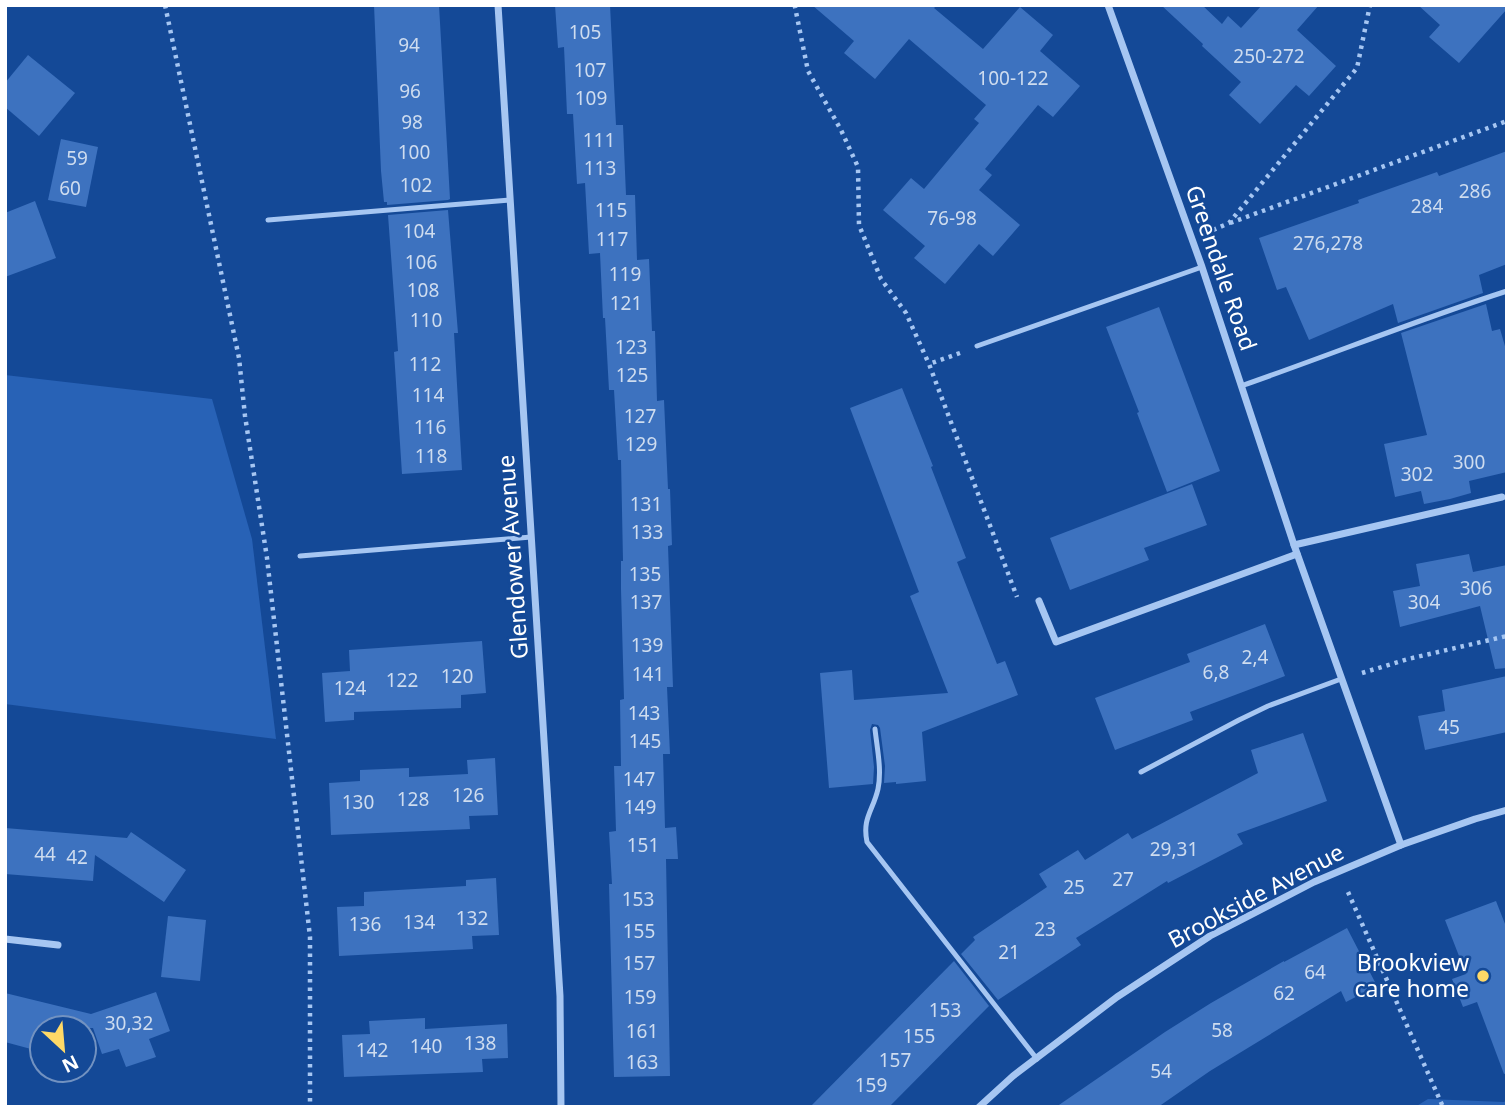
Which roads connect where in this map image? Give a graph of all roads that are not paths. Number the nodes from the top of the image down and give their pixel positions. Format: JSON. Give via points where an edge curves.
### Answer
{"nodes":[{"id":1,"x":498,"y":5,"type":"edge"},
{"id":2,"x":1108,"y":5,"type":"edge"},
{"id":3,"x":510,"y":200,"type":"junction"},
{"id":4,"x":268,"y":220,"type":"dead end"},
{"id":5,"x":1202,"y":267,"type":"junction"},
{"id":6,"x":1507,"y":291,"type":"edge"},
{"id":7,"x":977,"y":346,"type":"road end"},
{"id":8,"x":1241,"y":386,"type":"junction"},
{"id":9,"x":1502,"y":496,"type":"dead end"},
{"id":10,"x":531,"y":537,"type":"junction"},
{"id":11,"x":1294,"y":545,"type":"junction"},
{"id":12,"x":1297,"y":554,"type":"junction"},
{"id":13,"x":300,"y":556,"type":"dead end"},
{"id":14,"x":1039,"y":601,"type":"road end"},
{"id":15,"x":1342,"y":679,"type":"junction"},
{"id":16,"x":875,"y":729,"type":"dead end"},
{"id":17,"x":1141,"y":772,"type":"dead end"},
{"id":18,"x":1507,"y":810,"type":"edge"},
{"id":19,"x":1401,"y":845,"type":"junction"},
{"id":20,"x":5,"y":939,"type":"edge"},
{"id":21,"x":58,"y":946,"type":"dead end"},
{"id":22,"x":1037,"y":1059,"type":"junction"},
{"id":23,"x":561,"y":1107,"type":"edge"},
{"id":24,"x":979,"y":1107,"type":"edge"}],
"edges":[{"from":1,"to":3,"type":"street","name":"Glendower Avenue"},
{"from":2,"to":5,"type":"street","name":"Greendale Road"},
{"from":3,"to":4,"type":"lane"},
{"from":3,"to":10,"type":"street","name":"Glendower Avenue"},
{"from":5,"to":7,"type":"lane"},
{"from":5,"to":8,"type":"street","name":"Greendale Road"},
{"from":6,"to":8,"type":"lane"},
{"from":8,"to":11,"type":"street","name":"Greendale Road"},
{"from":9,"to":11,"type":"street"},
{"from":10,"to":13,"type":"lane"},
{"from":10,"to":23,"type":"street","name":"Glendower Avenue","via":[[560,996]]},
{"from":11,"to":12,"type":"street","name":"Greendale Road"},
{"from":12,"to":14,"type":"street","via":[[1056,642]]},
{"from":12,"to":15,"type":"street","name":"Greendale Road"},
{"from":15,"to":17,"type":"lane","via":[[1268,706]]},
{"from":15,"to":19,"type":"street","name":"Greendale Road"},
{"from":16,"to":22,"type":"lane","via":[[880,778],[864,828],[867,842]]},
{"from":18,"to":19,"type":"street","name":"Brookside Avenue"},
{"from":19,"to":22,"type":"street","name":"Brookside Avenue","via":[[1314,882],[1210,936]]},
{"from":20,"to":21,"type":"street"},
{"from":22,"to":24,"type":"street","name":"Brookside Avenue"}]}
